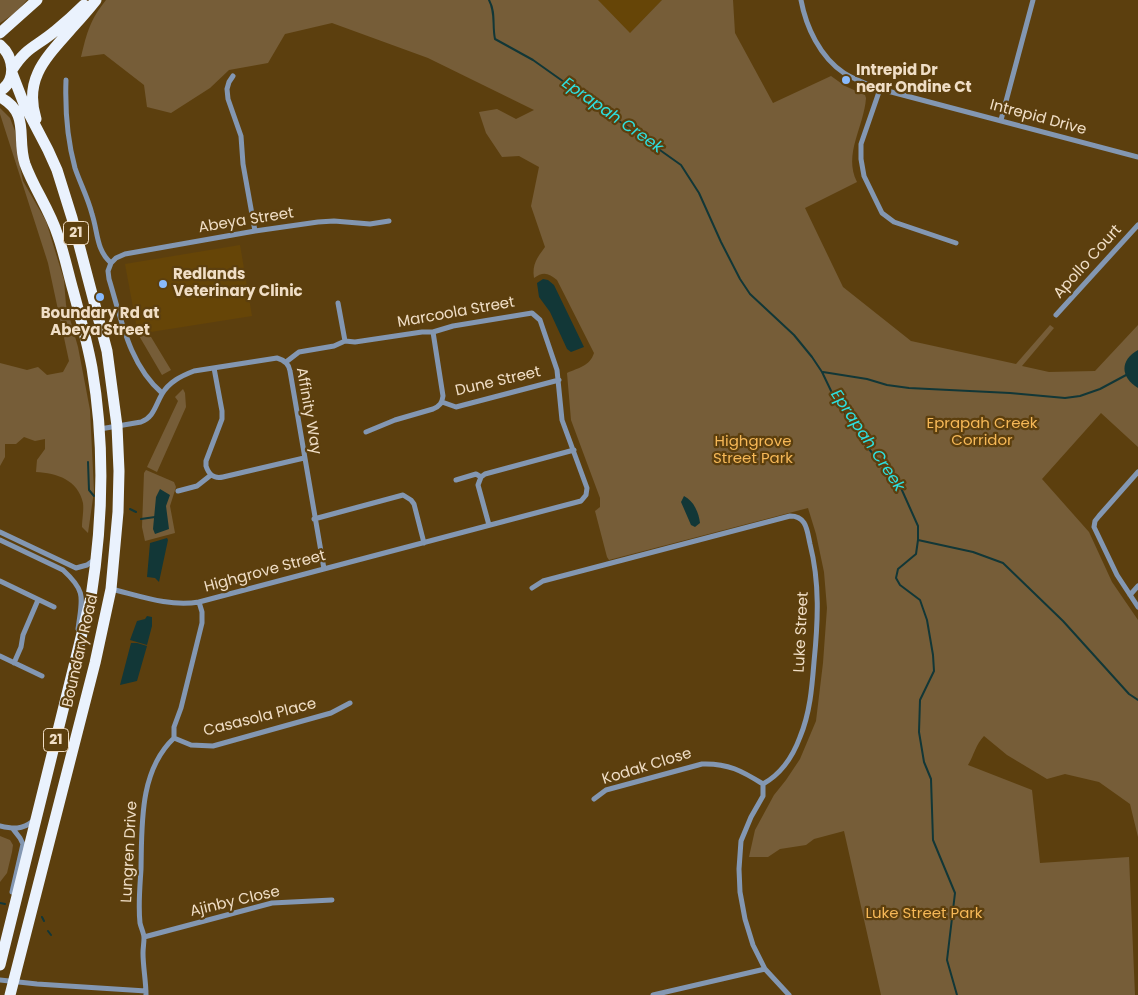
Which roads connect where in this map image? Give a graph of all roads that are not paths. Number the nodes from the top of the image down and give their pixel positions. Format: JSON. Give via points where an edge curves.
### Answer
{"nodes":[{"id":1,"x":89,"y":0,"type":"edge"},
{"id":2,"x":96,"y":0,"type":"edge"},
{"id":3,"x":801,"y":0,"type":"edge"},
{"id":4,"x":1033,"y":0,"type":"edge"},
{"id":5,"x":36,"y":1,"type":"edge"},
{"id":6,"x":70,"y":24,"type":"junction"},
{"id":7,"x":0,"y":32,"type":"edge"},
{"id":8,"x":0,"y":45,"type":"edge"},
{"id":9,"x":12,"y":72,"type":"junction"},
{"id":10,"x":233,"y":76,"type":"dead end"},
{"id":11,"x":66,"y":80,"type":"dead end"},
{"id":12,"x":880,"y":89,"type":"junction"},
{"id":13,"x":0,"y":91,"type":"edge"},
{"id":14,"x":0,"y":97,"type":"edge"},
{"id":15,"x":1001,"y":120,"type":"junction"},
{"id":16,"x":43,"y":140,"type":"junction"},
{"id":17,"x":1138,"y":158,"type":"edge"},
{"id":18,"x":389,"y":221,"type":"dead end"},
{"id":19,"x":1138,"y":225,"type":"edge"},
{"id":20,"x":254,"y":231,"type":"junction"},
{"id":21,"x":956,"y":243,"type":"dead end"},
{"id":22,"x":111,"y":263,"type":"junction"},
{"id":23,"x":338,"y":303,"type":"dead end"},
{"id":24,"x":1056,"y":315,"type":"dead end"},
{"id":25,"x":433,"y":332,"type":"junction"},
{"id":26,"x":345,"y":341,"type":"junction"},
{"id":27,"x":286,"y":362,"type":"junction"},
{"id":28,"x":214,"y":368,"type":"junction"},
{"id":29,"x":559,"y":380,"type":"junction"},
{"id":30,"x":162,"y":393,"type":"junction"},
{"id":31,"x":442,"y":402,"type":"junction"},
{"id":32,"x":117,"y":426,"type":"junction"},
{"id":33,"x":100,"y":429,"type":"junction"},
{"id":34,"x":366,"y":432,"type":"dead end"},
{"id":35,"x":574,"y":450,"type":"junction"},
{"id":36,"x":304,"y":458,"type":"junction"},
{"id":37,"x":1138,"y":472,"type":"edge"},
{"id":38,"x":211,"y":475,"type":"junction"},
{"id":39,"x":481,"y":476,"type":"junction"},
{"id":40,"x":456,"y":480,"type":"dead end"},
{"id":41,"x":178,"y":491,"type":"dead end"},
{"id":42,"x":586,"y":495,"type":"joint"},
{"id":43,"x":314,"y":519,"type":"junction"},
{"id":44,"x":489,"y":525,"type":"junction"},
{"id":45,"x":0,"y":532,"type":"edge"},
{"id":46,"x":0,"y":540,"type":"edge"},
{"id":47,"x":424,"y":543,"type":"junction"},
{"id":48,"x":97,"y":557,"type":"junction"},
{"id":49,"x":324,"y":569,"type":"junction"},
{"id":50,"x":0,"y":581,"type":"edge"},
{"id":51,"x":1138,"y":586,"type":"edge"},
{"id":52,"x":532,"y":588,"type":"dead end"},
{"id":53,"x":111,"y":589,"type":"junction"},
{"id":54,"x":1130,"y":595,"type":"junction"},
{"id":55,"x":38,"y":600,"type":"junction"},
{"id":56,"x":200,"y":602,"type":"junction"},
{"id":57,"x":54,"y":607,"type":"dead end"},
{"id":58,"x":1138,"y":607,"type":"edge"},
{"id":59,"x":0,"y":656,"type":"edge"},
{"id":60,"x":77,"y":656,"type":"junction"},
{"id":61,"x":14,"y":663,"type":"junction"},
{"id":62,"x":42,"y":676,"type":"dead end"},
{"id":63,"x":350,"y":704,"type":"dead end"},
{"id":64,"x":174,"y":738,"type":"junction"},
{"id":65,"x":763,"y":784,"type":"junction"},
{"id":66,"x":594,"y":798,"type":"dead end"},
{"id":67,"x":37,"y":818,"type":"junction"},
{"id":68,"x":0,"y":826,"type":"edge"},
{"id":69,"x":13,"y":829,"type":"junction"},
{"id":70,"x":332,"y":900,"type":"dead end"},
{"id":71,"x":144,"y":937,"type":"junction"},
{"id":72,"x":3,"y":952,"type":"junction"},
{"id":73,"x":0,"y":965,"type":"edge"},
{"id":74,"x":765,"y":969,"type":"junction"},
{"id":75,"x":0,"y":980,"type":"edge"},
{"id":76,"x":14,"y":982,"type":"junction"},
{"id":77,"x":146,"y":993,"type":"edge"},
{"id":78,"x":10,"y":995,"type":"edge"},
{"id":79,"x":653,"y":995,"type":"edge"},
{"id":80,"x":789,"y":995,"type":"edge"}],
"edges":[{"from":1,"to":6,"type":"highway","number":"21"},
{"from":2,"to":6,"type":"highway","number":"21"},
{"from":3,"to":12,"type":"street","name":"Intrepid Drive","via":[[822,52],[842,72]]},
{"from":4,"to":15,"type":"street"},
{"from":5,"to":7,"type":"highway"},
{"from":6,"to":9,"type":"highway","number":"21","via":[[20,56]]},
{"from":6,"to":16,"type":"highway","number":"21","via":[[34,81],[34,110]]},
{"from":8,"to":9,"type":"highway","number":"21","via":[[11,60]]},
{"from":9,"to":13,"type":"highway","via":[[10,80]]},
{"from":9,"to":16,"type":"highway","name":"Boundary Road","number":"21"},
{"from":10,"to":20,"type":"street","via":[[227,89],[228,99],[241,136]]},
{"from":11,"to":22,"type":"street","via":[[66,112],[74,162],[92,212],[100,249]]},
{"from":12,"to":15,"type":"street","name":"Intrepid Drive"},
{"from":12,"to":21,"type":"street","via":[[861,144],[864,176],[882,213],[894,222]]},
{"from":14,"to":33,"type":"highway","name":"Boundary Road","number":"21","via":[[16,111],[22,127],[24,162],[58,236],[85,336]]},
{"from":15,"to":17,"type":"street","name":"Intrepid Drive"},
{"from":16,"to":32,"type":"highway","name":"Boundary Road","number":"21","via":[[60,180],[102,330]]},
{"from":18,"to":20,"type":"street","name":"Abeya Street","via":[[370,224],[318,222]]},
{"from":19,"to":24,"type":"street","name":"Apollo Court"},
{"from":20,"to":22,"type":"street","name":"Abeya Street","via":[[125,254]]},
{"from":22,"to":30,"type":"street","via":[[109,279],[133,353],[147,378]]},
{"from":23,"to":26,"type":"street"},
{"from":25,"to":26,"type":"street","name":"Marcoola Street"},
{"from":25,"to":29,"type":"street","name":"Marcoola Street","via":[[532,313],[540,320]]},
{"from":25,"to":31,"type":"street"},
{"from":26,"to":27,"type":"street","name":"Marcoola Street","via":[[299,352]]},
{"from":27,"to":28,"type":"street","name":"Affinity Way","via":[[277,358]]},
{"from":27,"to":36,"type":"street","name":"Affinity Way"},
{"from":28,"to":30,"type":"street","name":"Affinity Way","via":[[181,376]]},
{"from":28,"to":38,"type":"street","via":[[222,419],[206,461]]},
{"from":29,"to":31,"type":"street","name":"Dune Street","via":[[456,407]]},
{"from":29,"to":35,"type":"street","name":"Marcoola Street","via":[[562,420]]},
{"from":30,"to":32,"type":"street","name":"Affinity Way","via":[[153,415],[147,420]]},
{"from":31,"to":34,"type":"street","via":[[439,407]]},
{"from":32,"to":33,"type":"street"},
{"from":32,"to":53,"type":"highway","name":"Boundary Road","number":"21","via":[[118,512]]},
{"from":33,"to":48,"type":"highway","name":"Boundary Road","number":"21","via":[[102,484]]},
{"from":35,"to":39,"type":"street"},
{"from":35,"to":42,"type":"street","name":"Marcoola Street","via":[[588,488]]},
{"from":36,"to":38,"type":"street","via":[[223,477]]},
{"from":36,"to":43,"type":"street","name":"Affinity Way"},
{"from":37,"to":54,"type":"street","via":[[1095,521],[1094,527],[1116,575]]},
{"from":38,"to":41,"type":"street","via":[[197,486]]},
{"from":39,"to":40,"type":"street","via":[[476,474]]},
{"from":39,"to":44,"type":"street","via":[[478,485]]},
{"from":42,"to":44,"type":"street","name":"Highgrove Street","via":[[581,501]]},
{"from":43,"to":47,"type":"street","via":[[403,495],[414,504]]},
{"from":43,"to":49,"type":"street","name":"Affinity Way"},
{"from":44,"to":47,"type":"street","name":"Highgrove Street"},
{"from":45,"to":48,"type":"street","via":[[76,568]]},
{"from":46,"to":60,"type":"street","via":[[63,570],[78,585],[82,598],[76,638]]},
{"from":47,"to":49,"type":"street","name":"Highgrove Street"},
{"from":48,"to":60,"type":"highway","name":"Boundary Road","number":"21"},
{"from":49,"to":56,"type":"street","name":"Highgrove Street"},
{"from":50,"to":55,"type":"street"},
{"from":51,"to":54,"type":"street"},
{"from":52,"to":65,"type":"street","name":"Luke Street","via":[[543,582],[790,516],[801,518],[806,525],[813,556],[818,597],[812,690],[794,750],[776,777]]},
{"from":53,"to":56,"type":"street","name":"Highgrove Street","via":[[172,604]]},
{"from":53,"to":76,"type":"highway","name":"Boundary Road","number":"21"},
{"from":54,"to":58,"type":"street"},
{"from":55,"to":57,"type":"street"},
{"from":55,"to":61,"type":"street"},
{"from":56,"to":64,"type":"street","name":"Lungren Drive","via":[[202,623],[174,727]]},
{"from":59,"to":61,"type":"street"},
{"from":60,"to":67,"type":"highway","name":"Boundary Road","number":"21"},
{"from":61,"to":62,"type":"street"},
{"from":63,"to":64,"type":"street","name":"Casasola Place","via":[[331,714],[213,746],[191,745]]},
{"from":64,"to":71,"type":"street","name":"Lungren Drive","via":[[158,760],[144,801],[140,923]]},
{"from":65,"to":66,"type":"street","name":"Kodak Close","via":[[730,766],[702,764],[606,790]]},
{"from":65,"to":74,"type":"street","via":[[763,796],[741,841],[739,868],[745,919]]},
{"from":67,"to":69,"type":"street","via":[[26,826]]},
{"from":67,"to":72,"type":"highway","name":"Boundary Road","number":"21"},
{"from":68,"to":69,"type":"street"},
{"from":69,"to":72,"type":"street","via":[[23,844]]},
{"from":70,"to":71,"type":"street","name":"Ajinby Close","via":[[265,905]]},
{"from":71,"to":77,"type":"street","name":"Lungren Drive"},
{"from":72,"to":73,"type":"highway","name":"Boundary Road","number":"21"},
{"from":74,"to":79,"type":"street"},
{"from":74,"to":80,"type":"street"},
{"from":75,"to":76,"type":"street"},
{"from":76,"to":77,"type":"street"},
{"from":76,"to":78,"type":"highway","name":"Boundary Road","number":"21"}]}
